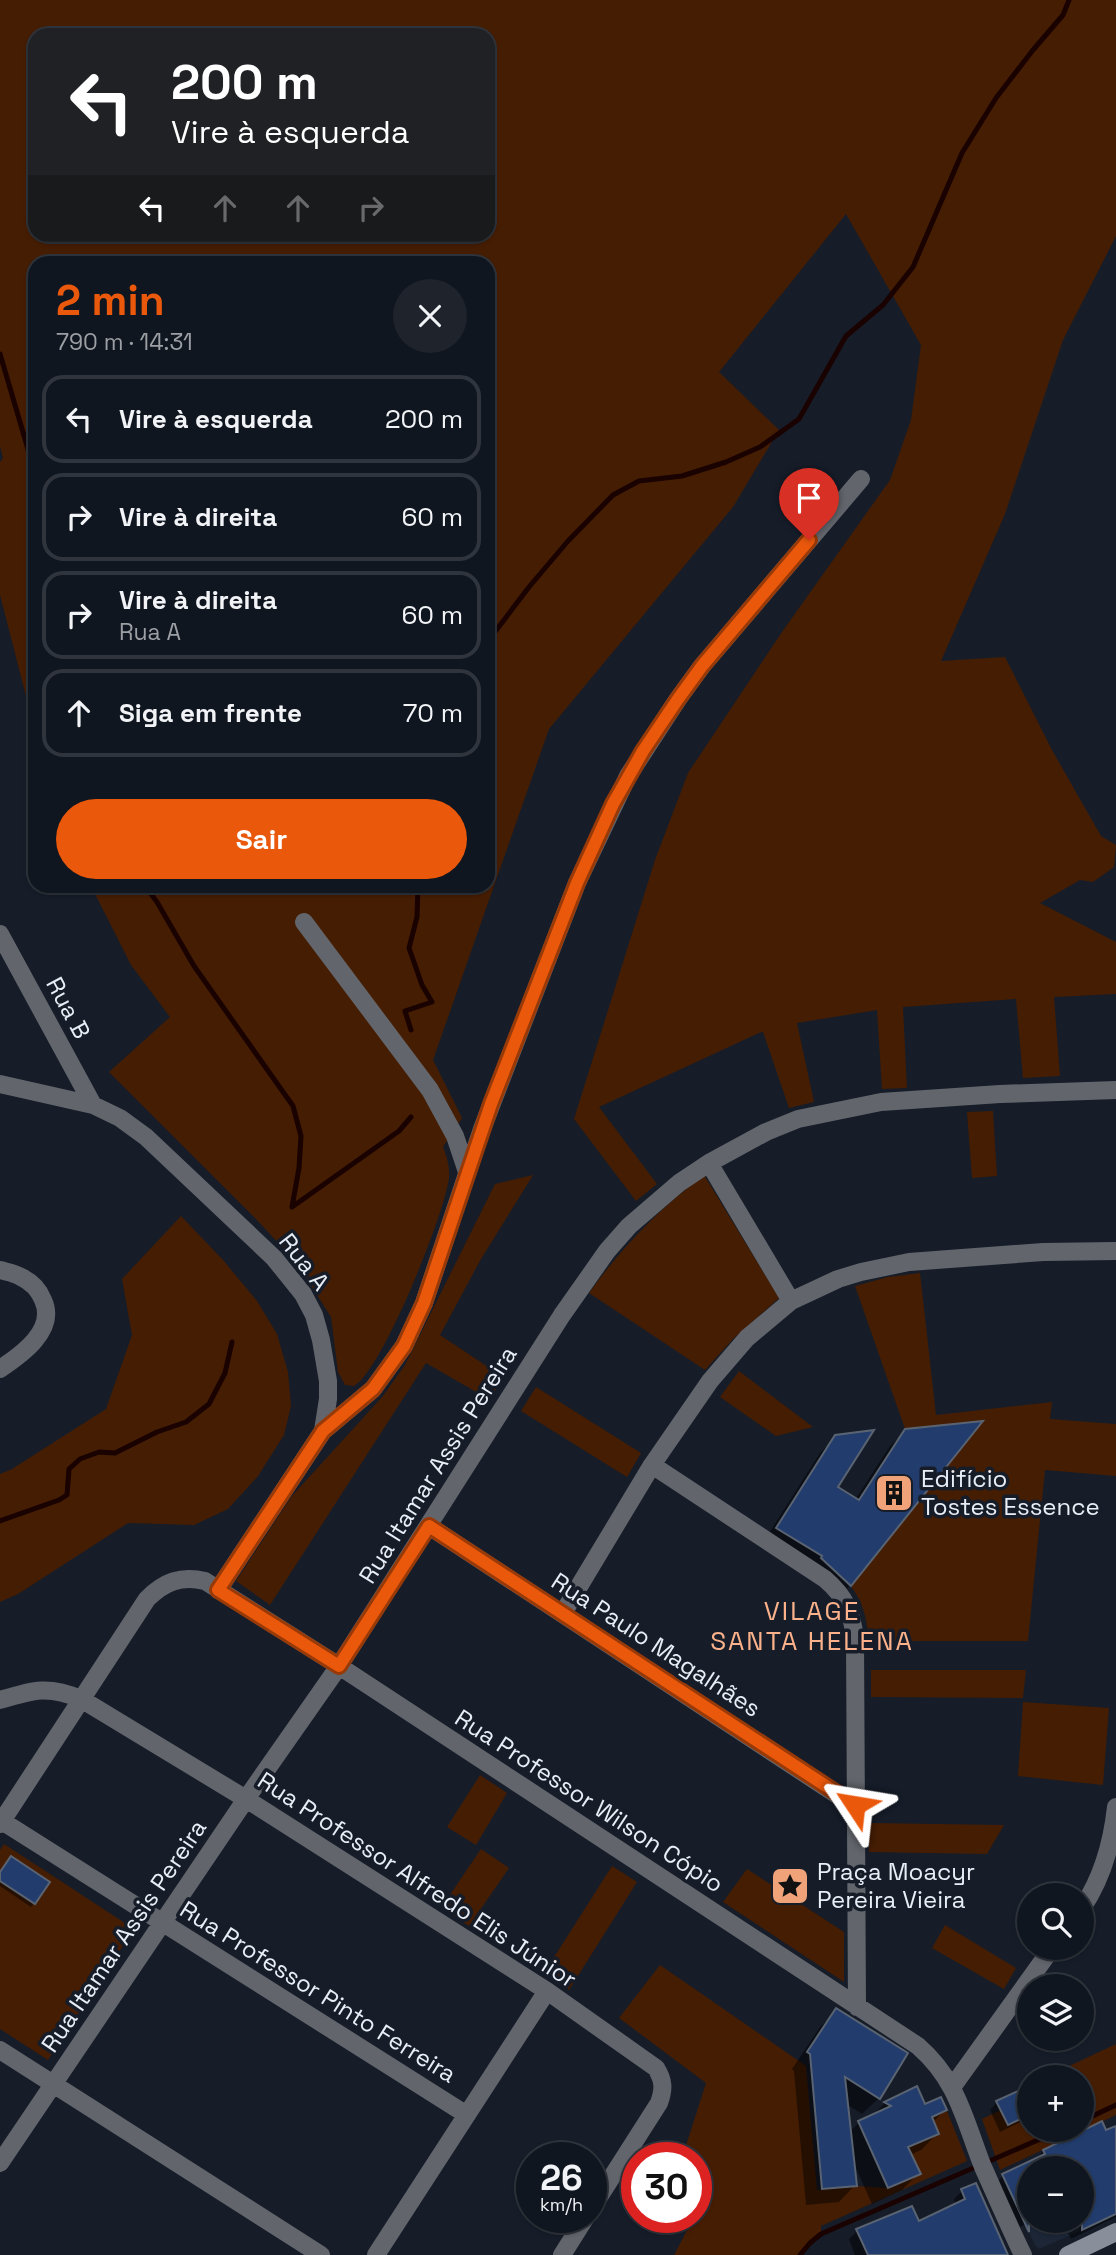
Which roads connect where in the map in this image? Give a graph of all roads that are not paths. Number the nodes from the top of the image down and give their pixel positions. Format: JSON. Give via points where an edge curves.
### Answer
{"nodes":[{"id":1,"x":861,"y":479,"type":"dead end"},
{"id":2,"x":304,"y":922,"type":"dead end"},
{"id":3,"x":0,"y":934,"type":"edge"},
{"id":4,"x":0,"y":1084,"type":"edge"},
{"id":5,"x":1116,"y":1090,"type":"edge"},
{"id":6,"x":93,"y":1105,"type":"junction"},
{"id":7,"x":709,"y":1163,"type":"junction"},
{"id":8,"x":467,"y":1172,"type":"junction"},
{"id":9,"x":1116,"y":1251,"type":"edge"},
{"id":10,"x":0,"y":1270,"type":"edge"},
{"id":11,"x":791,"y":1301,"type":"junction"},
{"id":12,"x":0,"y":1369,"type":"edge"},
{"id":13,"x":323,"y":1431,"type":"junction"},
{"id":14,"x":652,"y":1465,"type":"junction"},
{"id":15,"x":429,"y":1526,"type":"junction"},
{"id":16,"x":218,"y":1590,"type":"junction"},
{"id":17,"x":563,"y":1613,"type":"junction"},
{"id":18,"x":339,"y":1666,"type":"junction"},
{"id":19,"x":81,"y":1699,"type":"junction"},
{"id":20,"x":0,"y":1700,"type":"edge"},
{"id":21,"x":246,"y":1799,"type":"junction"},
{"id":22,"x":855,"y":1805,"type":"junction"},
{"id":23,"x":1116,"y":1807,"type":"edge"},
{"id":24,"x":1,"y":1822,"type":"edge"},
{"id":25,"x":1094,"y":1886,"type":"edge"},
{"id":26,"x":162,"y":1923,"type":"junction"},
{"id":27,"x":1043,"y":1960,"type":"edge"},
{"id":28,"x":547,"y":1991,"type":"junction"},
{"id":29,"x":857,"y":2007,"type":"junction"},
{"id":30,"x":0,"y":2050,"type":"edge"},
{"id":31,"x":54,"y":2084,"type":"junction"},
{"id":32,"x":953,"y":2086,"type":"junction"},
{"id":33,"x":467,"y":2115,"type":"junction"},
{"id":34,"x":0,"y":2164,"type":"edge"},
{"id":35,"x":607,"y":2184,"type":"edge"},
{"id":36,"x":1116,"y":2232,"type":"edge"},
{"id":37,"x":576,"y":2233,"type":"edge"},
{"id":38,"x":321,"y":2255,"type":"edge"},
{"id":39,"x":376,"y":2255,"type":"edge"},
{"id":40,"x":562,"y":2255,"type":"edge"},
{"id":41,"x":1023,"y":2255,"type":"edge"},
{"id":42,"x":1068,"y":2255,"type":"edge"}],
"edges":[{"from":1,"to":8,"type":"street","via":[[702,666],[628,776],[577,883]]},
{"from":2,"to":8,"type":"street","via":[[430,1090]]},
{"from":3,"to":6,"type":"street","name":"Rua B"},
{"from":4,"to":6,"type":"street","name":"Rua A"},
{"from":5,"to":7,"type":"street","name":"Rua Itamar Assis Pereira","via":[[881,1102],[798,1119]]},
{"from":6,"to":13,"type":"street","name":"Rua A","via":[[146,1137],[274,1258],[303,1294],[314,1315],[326,1362],[328,1399]]},
{"from":7,"to":11,"type":"street"},
{"from":7,"to":15,"type":"street","name":"Rua Itamar Assis Pereira","via":[[651,1205],[607,1251]]},
{"from":8,"to":13,"type":"street","via":[[424,1303],[404,1346],[373,1389]]},
{"from":9,"to":11,"type":"street","via":[[909,1262],[838,1279]]},
{"from":10,"to":12,"type":"street","via":[[38,1289],[46,1305],[46,1324],[16,1359]]},
{"from":11,"to":14,"type":"street","via":[[747,1338],[722,1367]]},
{"from":13,"to":16,"type":"street","name":"Rua A"},
{"from":14,"to":17,"type":"street"},
{"from":14,"to":22,"type":"street","via":[[825,1579],[844,1598],[855,1639]]},
{"from":15,"to":17,"type":"street","name":"Rua Paulo Magalhães"},
{"from":15,"to":18,"type":"street","name":"Rua Itamar Assis Pereira"},
{"from":16,"to":18,"type":"street","name":"Rua Professor Wilson Cópio"},
{"from":16,"to":19,"type":"street","name":"Rua Professor Wilson Cópio","via":[[205,1581],[183,1578],[162,1586],[147,1599]]},
{"from":17,"to":22,"type":"street","name":"Rua Paulo Magalhães"},
{"from":18,"to":21,"type":"street","name":"Rua Itamar Assis Pereira"},
{"from":18,"to":29,"type":"street","name":"Rua Professor Wilson Cópio"},
{"from":19,"to":20,"type":"street","name":"Rua Professor Alfredo Elis Júnior","via":[[43,1689]]},
{"from":19,"to":21,"type":"street","name":"Rua Professor Alfredo Elis Júnior"},
{"from":19,"to":24,"type":"street"},
{"from":21,"to":26,"type":"street","name":"Rua Itamar Assis Pereira"},
{"from":21,"to":28,"type":"street","name":"Rua Professor Alfredo Elis Júnior"},
{"from":22,"to":29,"type":"street"},
{"from":23,"to":25,"type":"street","via":[[1109,1850]]},
{"from":24,"to":26,"type":"street","name":"Rua Professor Pinto Ferreira"},
{"from":26,"to":31,"type":"street","name":"Rua Itamar Assis Pereira"},
{"from":26,"to":33,"type":"street","name":"Rua Professor Pinto Ferreira"},
{"from":27,"to":32,"type":"street"},
{"from":28,"to":33,"type":"street"},
{"from":28,"to":35,"type":"street","name":"Rua Professor Alfredo Elis Júnior","via":[[656,2067],[663,2080],[659,2103]]},
{"from":29,"to":32,"type":"street","name":"Rua Professor Wilson Cópio","via":[[918,2046]]},
{"from":30,"to":31,"type":"street"},
{"from":31,"to":34,"type":"street","name":"Rua Itamar Assis Pereira"},
{"from":31,"to":38,"type":"street"},
{"from":32,"to":41,"type":"street","name":"Rua Professor Wilson Cópio"},
{"from":33,"to":39,"type":"street"},
{"from":36,"to":42,"type":"main road"},
{"from":37,"to":40,"type":"street"}]}
